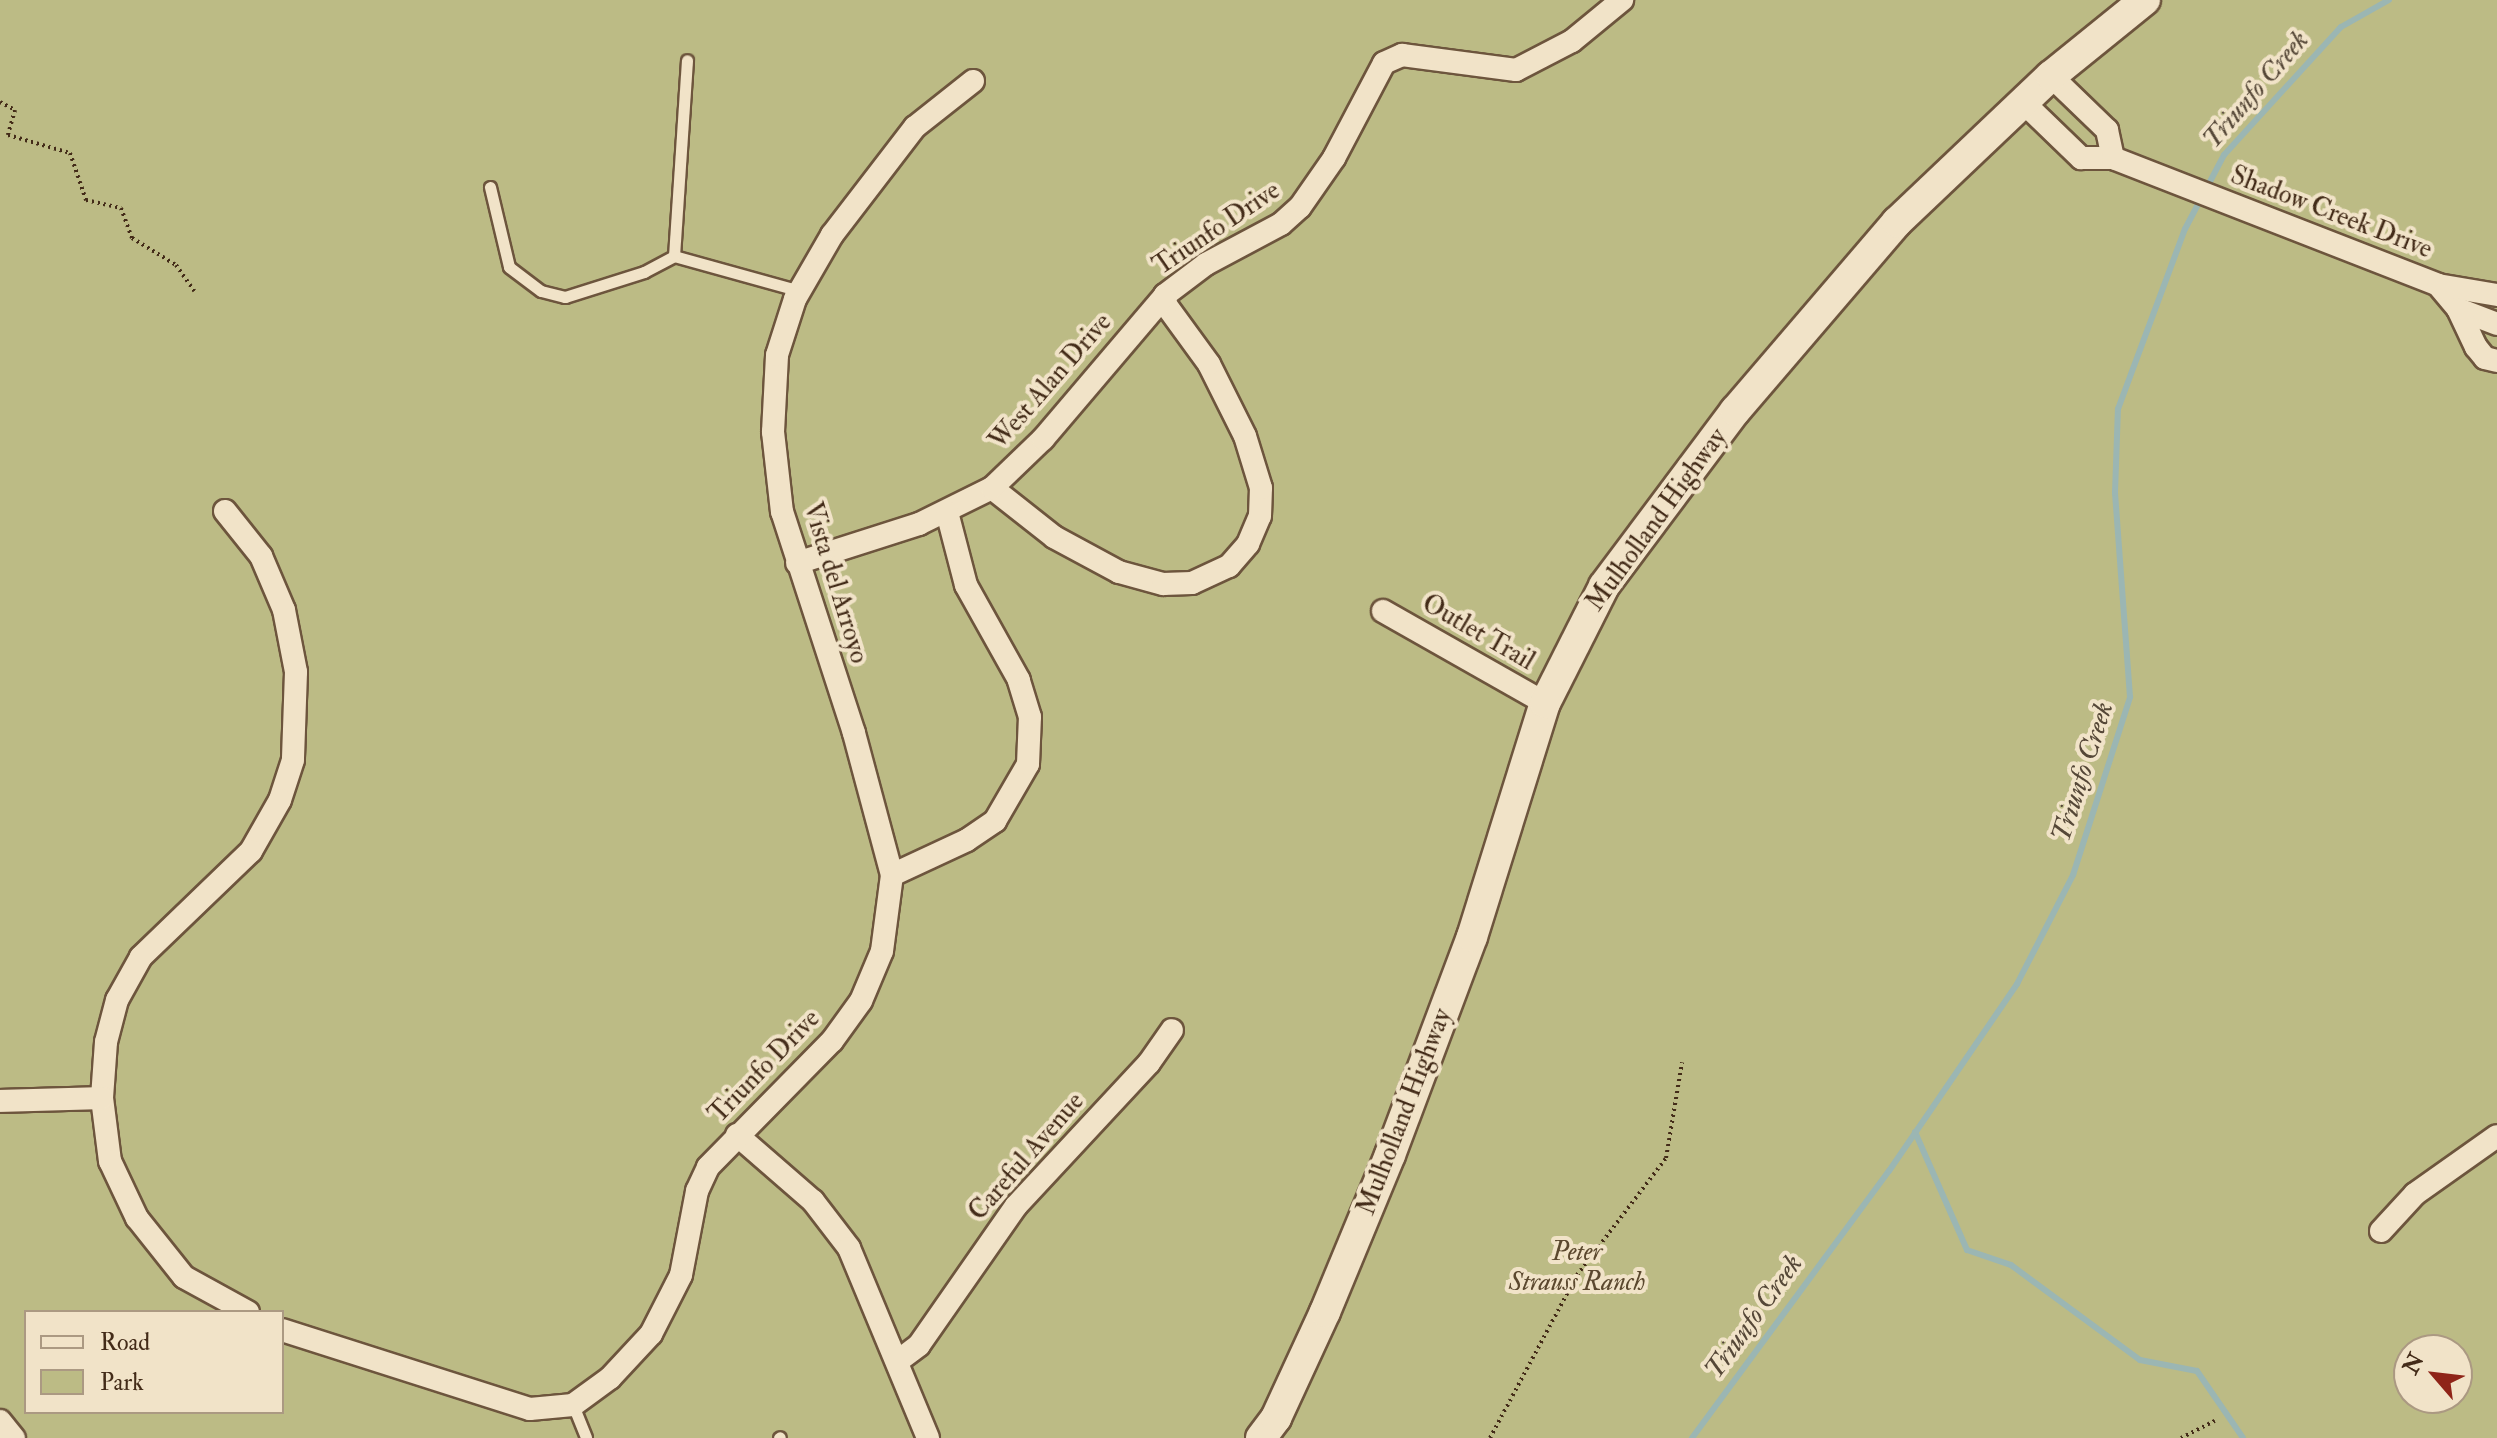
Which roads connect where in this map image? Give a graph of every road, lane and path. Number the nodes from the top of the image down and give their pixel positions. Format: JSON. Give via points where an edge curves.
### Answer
{"nodes":[{"id":1,"x":1622,"y":0,"type":"edge"},
{"id":2,"x":2145,"y":0,"type":"edge"},
{"id":3,"x":687,"y":60,"type":"dead end"},
{"id":4,"x":2051,"y":76,"type":"junction"},
{"id":5,"x":973,"y":81,"type":"dead end"},
{"id":6,"x":0,"y":102,"type":"edge"},
{"id":7,"x":2023,"y":102,"type":"junction"},
{"id":8,"x":2120,"y":161,"type":"junction"},
{"id":9,"x":490,"y":187,"type":"dead end"},
{"id":10,"x":674,"y":256,"type":"junction"},
{"id":11,"x":2438,"y":285,"type":"junction"},
{"id":12,"x":194,"y":291,"type":"dead end"},
{"id":13,"x":800,"y":291,"type":"junction"},
{"id":14,"x":2497,"y":295,"type":"edge"},
{"id":15,"x":1163,"y":298,"type":"junction"},
{"id":16,"x":2458,"y":309,"type":"junction"},
{"id":17,"x":2497,"y":324,"type":"edge"},
{"id":18,"x":2497,"y":361,"type":"edge"},
{"id":19,"x":992,"y":488,"type":"junction"},
{"id":20,"x":225,"y":511,"type":"dead end"},
{"id":21,"x":947,"y":512,"type":"junction"},
{"id":22,"x":797,"y":563,"type":"junction"},
{"id":23,"x":1383,"y":611,"type":"dead end"},
{"id":24,"x":1545,"y":703,"type":"junction"},
{"id":25,"x":892,"y":875,"type":"junction"},
{"id":26,"x":1172,"y":1030,"type":"dead end"},
{"id":27,"x":1682,"y":1062,"type":"dead end"},
{"id":28,"x":102,"y":1098,"type":"junction"},
{"id":29,"x":0,"y":1101,"type":"edge"},
{"id":30,"x":737,"y":1135,"type":"junction"},
{"id":31,"x":2497,"y":1136,"type":"edge"},
{"id":32,"x":2381,"y":1231,"type":"dead end"},
{"id":33,"x":244,"y":1310,"type":"edge"},
{"id":34,"x":284,"y":1331,"type":"edge"},
{"id":35,"x":898,"y":1361,"type":"junction"},
{"id":36,"x":573,"y":1405,"type":"junction"},
{"id":37,"x":0,"y":1421,"type":"edge"},
{"id":38,"x":2215,"y":1421,"type":"dead end"},
{"id":39,"x":14,"y":1438,"type":"edge"},
{"id":40,"x":586,"y":1438,"type":"edge"},
{"id":41,"x":928,"y":1438,"type":"edge"},
{"id":42,"x":1261,"y":1438,"type":"edge"},
{"id":43,"x":1490,"y":1438,"type":"edge"},
{"id":44,"x":2181,"y":1438,"type":"edge"}],
"edges":[{"from":1,"to":15,"type":"street","name":"Triunfo Drive","via":[[1572,41],[1516,70],[1402,55],[1384,63],[1334,158],[1300,207],[1281,224],[1206,264]]},
{"from":2,"to":4,"type":"main road","name":"Mulholland Highway"},
{"from":3,"to":10,"type":"lane"},
{"from":4,"to":7,"type":"main road","name":"Mulholland Highway"},
{"from":4,"to":8,"type":"street","via":[[2107,130]]},
{"from":5,"to":13,"type":"street","name":"Vista del Arroyo","via":[[915,127],[888,159],[832,235]]},
{"from":6,"to":12,"type":"path","via":[[15,110],[8,135],[70,153],[86,200],[121,208],[132,238],[176,265]]},
{"from":7,"to":8,"type":"street","name":"Shadow Creek Drive","via":[[2081,158]]},
{"from":7,"to":24,"type":"main road","name":"Mulholland Highway","via":[[1897,222],[1735,411],[1604,586]]},
{"from":8,"to":11,"type":"street","name":"Shadow Creek Drive"},
{"from":9,"to":10,"type":"lane","via":[[509,267],[541,291],[565,297],[644,272]]},
{"from":10,"to":13,"type":"lane"},
{"from":11,"to":14,"type":"street","name":"Shadow Creek Drive"},
{"from":11,"to":16,"type":"street","name":"Shadow Creek Drive"},
{"from":13,"to":22,"type":"street","name":"Vista del Arroyo","via":[[777,355],[773,432],[782,512]]},
{"from":15,"to":19,"type":"street","name":"West Alan Drive","via":[[1043,439]]},
{"from":15,"to":19,"type":"street","name":"Triunfo Drive","via":[[1209,364],[1245,436],[1261,488],[1260,516],[1248,544],[1229,566],[1192,583],[1163,584],[1119,572],[1054,537]]},
{"from":16,"to":17,"type":"street","name":"Shadow Creek Drive"},
{"from":16,"to":18,"type":"street","name":"Shadow Creek Drive","via":[[2476,347],[2485,358]]},
{"from":19,"to":21,"type":"street","name":"West Alan Drive"},
{"from":20,"to":28,"type":"street","via":[[261,556],[284,610],[296,672],[293,760],[280,800],[251,851],[141,957],[117,1000],[106,1042]]},
{"from":21,"to":22,"type":"street","name":"West Alan Drive"},
{"from":21,"to":25,"type":"street","via":[[966,585],[1019,680],[1030,717],[1028,764],[995,821]]},
{"from":22,"to":25,"type":"street","name":"Vista del Arroyo","via":[[854,733]]},
{"from":23,"to":24,"type":"street","name":"Outlet Trail"},
{"from":24,"to":42,"type":"main road","name":"Mulholland Highway","via":[[1472,937],[1395,1140],[1325,1312],[1276,1418]]},
{"from":25,"to":30,"type":"street","name":"Triunfo Drive","via":[[882,951],[861,1001],[832,1041]]},
{"from":26,"to":35,"type":"street","name":"Careful Avenue","via":[[1149,1063],[1016,1206],[919,1345]]},
{"from":27,"to":43,"type":"path","via":[[1666,1158],[1577,1275]]},
{"from":28,"to":29,"type":"street"},
{"from":28,"to":33,"type":"street","via":[[110,1161],[137,1218],[184,1277]]},
{"from":30,"to":35,"type":"street","via":[[813,1201],[849,1248]]},
{"from":30,"to":36,"type":"street","name":"Triunfo Drive","via":[[708,1167],[697,1191],[681,1275],[651,1334],[610,1378]]},
{"from":31,"to":32,"type":"street","via":[[2415,1194]]},
{"from":34,"to":36,"type":"street","via":[[479,1397],[530,1409]]},
{"from":35,"to":41,"type":"street"},
{"from":36,"to":40,"type":"lane"},
{"from":37,"to":39,"type":"street"},
{"from":38,"to":44,"type":"path"}]}
